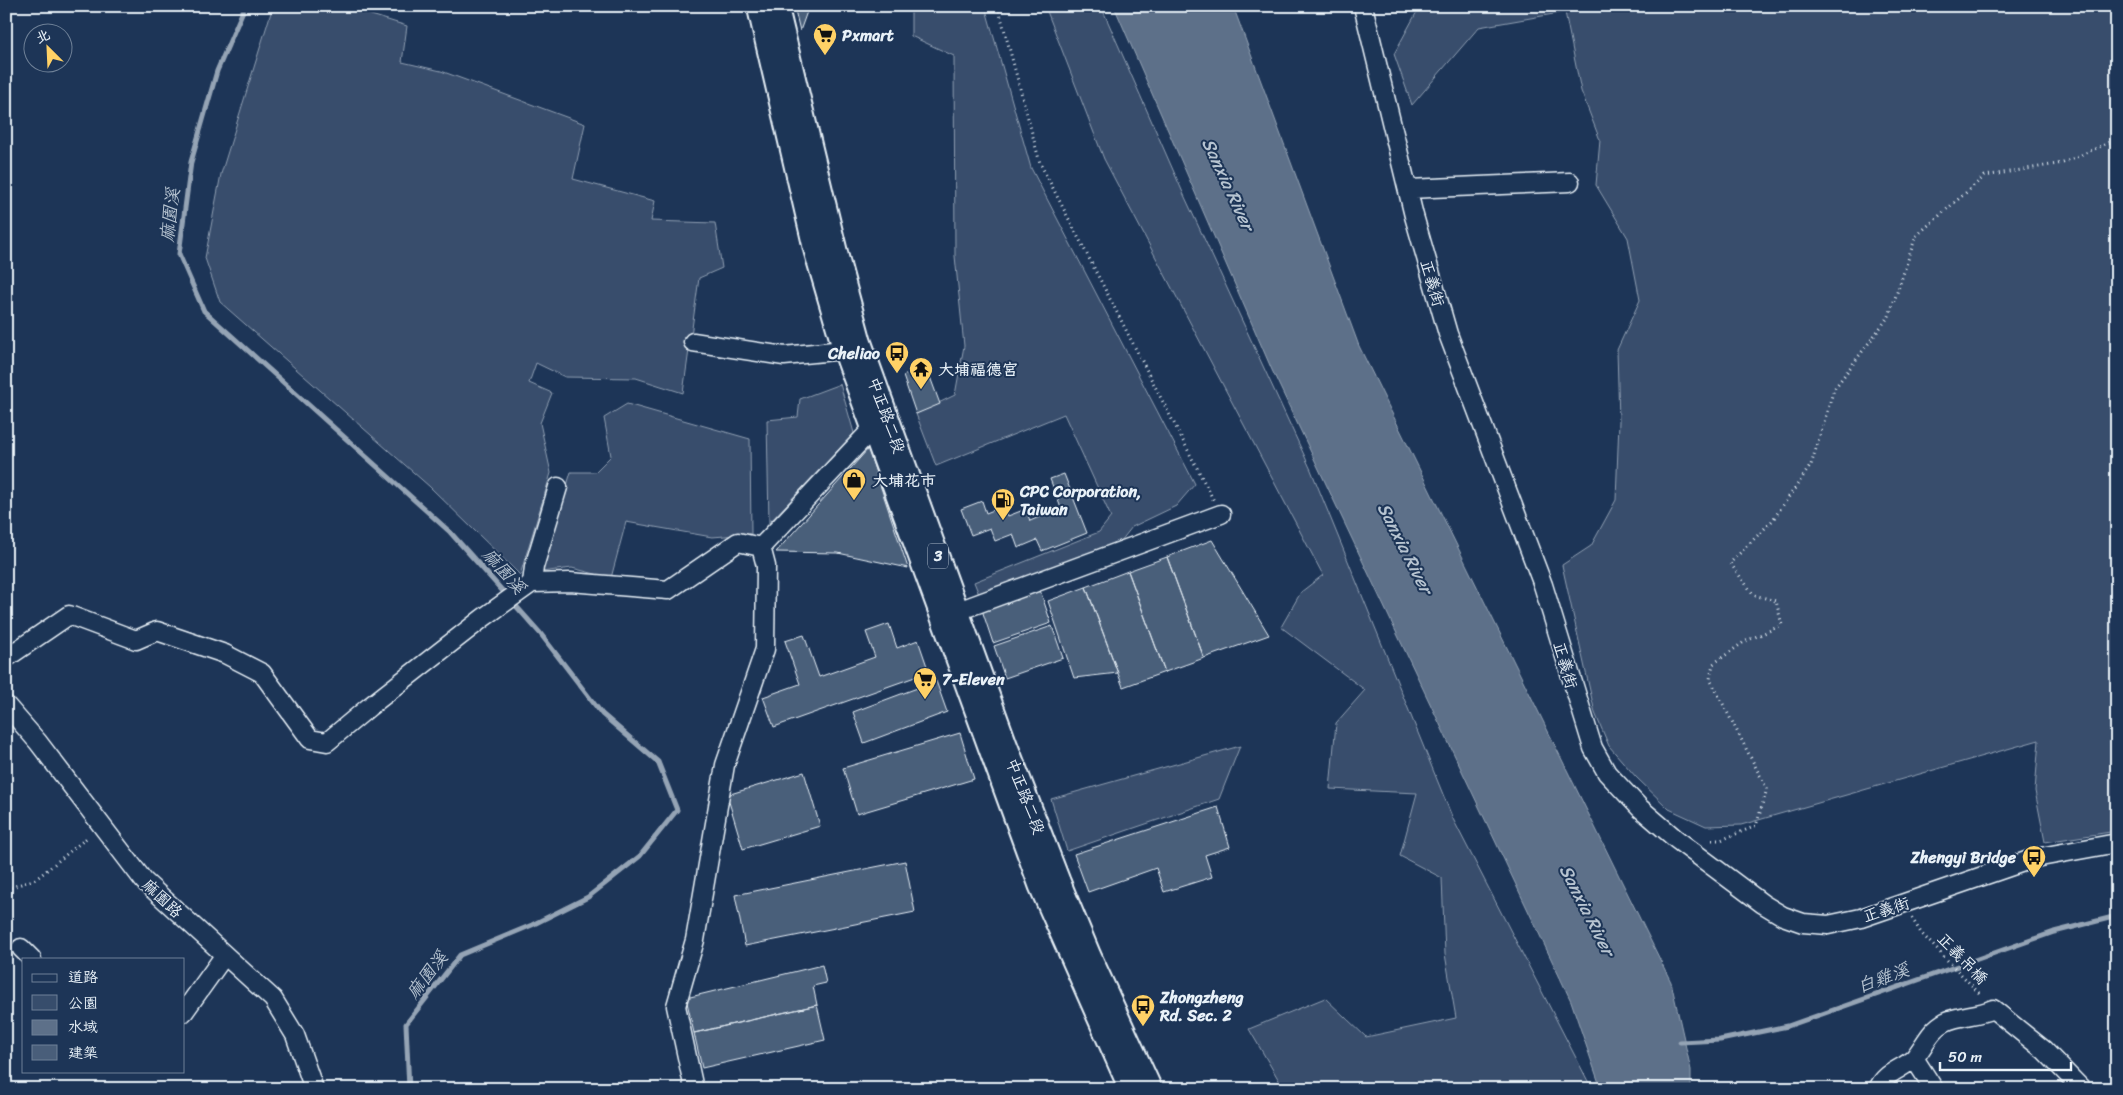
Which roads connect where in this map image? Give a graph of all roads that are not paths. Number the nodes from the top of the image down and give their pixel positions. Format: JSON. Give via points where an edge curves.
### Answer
{"nodes":[{"id":1,"x":758,"y":6,"type":"edge"},
{"id":2,"x":777,"y":6,"type":"edge"},
{"id":3,"x":1363,"y":6,"type":"edge"},
{"id":4,"x":1570,"y":182,"type":"dead end"},
{"id":5,"x":1408,"y":190,"type":"junction"},
{"id":6,"x":693,"y":342,"type":"dead end"},
{"id":7,"x":844,"y":350,"type":"junction"},
{"id":8,"x":872,"y":429,"type":"junction"},
{"id":9,"x":558,"y":488,"type":"dead end"},
{"id":10,"x":1221,"y":514,"type":"road end"},
{"id":11,"x":761,"y":547,"type":"junction"},
{"id":12,"x":532,"y":583,"type":"junction"},
{"id":13,"x":958,"y":612,"type":"junction"},
{"id":14,"x":6,"y":658,"type":"edge"},
{"id":15,"x":6,"y":705,"type":"edge"},
{"id":16,"x":2117,"y":843,"type":"edge"},
{"id":17,"x":224,"y":956,"type":"junction"},
{"id":18,"x":185,"y":1011,"type":"edge"},
{"id":19,"x":1914,"y":1058,"type":"junction"},
{"id":20,"x":314,"y":1089,"type":"edge"},
{"id":21,"x":694,"y":1089,"type":"edge"},
{"id":22,"x":1130,"y":1089,"type":"edge"},
{"id":23,"x":1151,"y":1089,"type":"edge"},
{"id":24,"x":1878,"y":1089,"type":"edge"},
{"id":25,"x":1934,"y":1089,"type":"edge"},
{"id":26,"x":2082,"y":1089,"type":"edge"}],
"edges":[{"from":1,"to":7,"type":"main road","name":"中正路二段","number":"3","via":[[815,251]]},
{"from":2,"to":13,"type":"main road","name":"中正路二段","number":"3","via":[[860,341]]},
{"from":3,"to":5,"type":"street","name":"正義街"},
{"from":4,"to":5,"type":"street"},
{"from":5,"to":16,"type":"street","name":"正義街","via":[[1448,334],[1543,585],[1593,748],[1607,773],[1640,808],[1763,904],[1803,923],[1828,925],[1861,918],[2035,858]]},
{"from":6,"to":7,"type":"street","via":[[784,356]]},
{"from":7,"to":8,"type":"main road","name":"中正路二段","number":"3"},
{"from":8,"to":11,"type":"street"},
{"from":8,"to":22,"type":"main road","name":"中正路二段","number":"3","via":[[1040,886]]},
{"from":9,"to":12,"type":"street"},
{"from":10,"to":13,"type":"street"},
{"from":11,"to":12,"type":"street","via":[[738,542],[668,590],[570,582]]},
{"from":11,"to":21,"type":"street","via":[[766,566],[765,649],[725,765],[695,940],[676,1006]]},
{"from":12,"to":14,"type":"street","via":[[327,742],[310,739],[262,672],[225,654],[157,631],[136,640],[69,615]]},
{"from":13,"to":23,"type":"main road","name":"中正路二段","number":"3","via":[[1059,881]]},
{"from":15,"to":17,"type":"street","name":"麻園路","via":[[144,880]]},
{"from":17,"to":18,"type":"street"},
{"from":17,"to":20,"type":"street","name":"麻園路","via":[[273,999],[295,1035]]},
{"from":19,"to":24,"type":"street","via":[[1885,1077]]},
{"from":19,"to":25,"type":"street"},
{"from":19,"to":26,"type":"street","via":[[1928,1036],[1944,1022],[1993,1009],[2044,1050]]}]}
